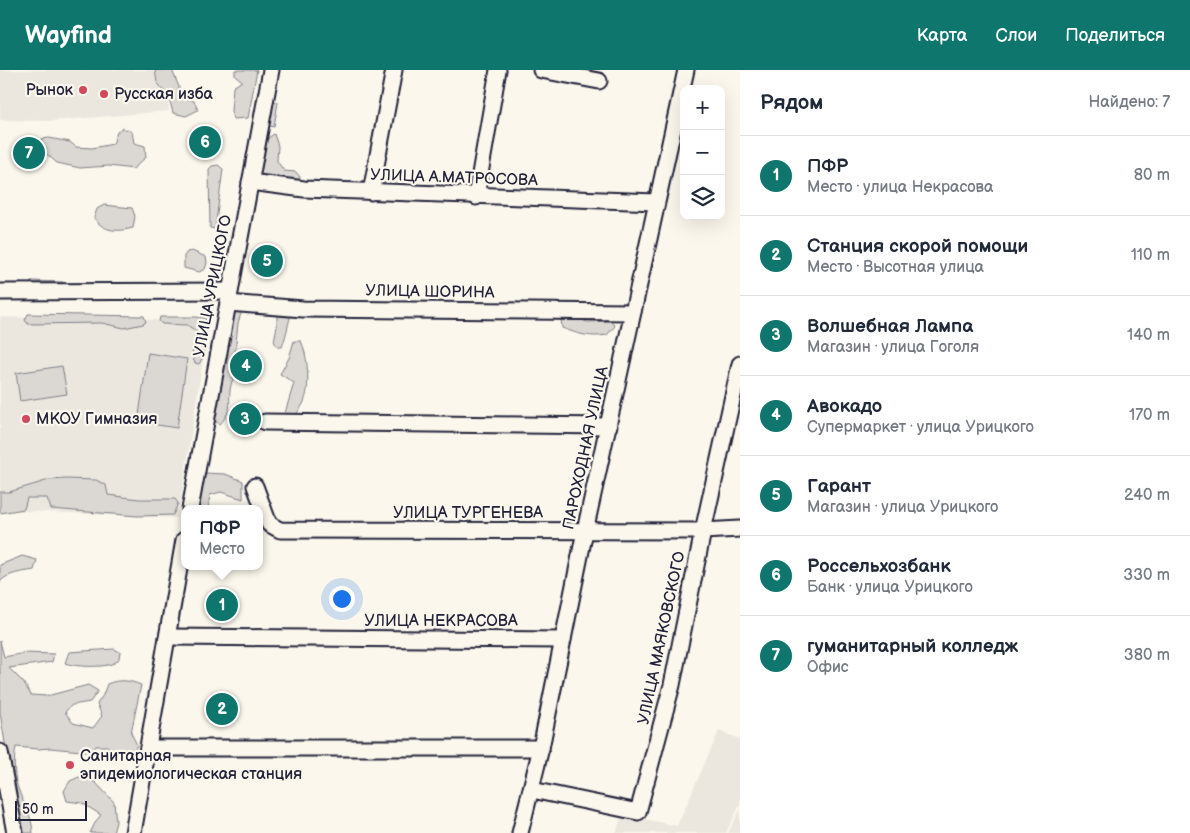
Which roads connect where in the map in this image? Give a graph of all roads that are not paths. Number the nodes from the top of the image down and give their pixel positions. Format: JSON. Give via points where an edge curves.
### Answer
{"nodes":[{"id":1,"x":271,"y":70,"type":"edge"},
{"id":2,"x":394,"y":70,"type":"edge"},
{"id":3,"x":498,"y":70,"type":"edge"},
{"id":4,"x":541,"y":70,"type":"edge"},
{"id":5,"x":686,"y":70,"type":"edge"},
{"id":6,"x":574,"y":73,"type":"edge"},
{"id":7,"x":599,"y":81,"type":"dead end"},
{"id":8,"x":250,"y":182,"type":"junction"},
{"id":9,"x":371,"y":192,"type":"junction"},
{"id":10,"x":476,"y":196,"type":"junction"},
{"id":11,"x":656,"y":202,"type":"junction"},
{"id":12,"x":0,"y":292,"type":"edge"},
{"id":13,"x":229,"y":297,"type":"junction"},
{"id":14,"x":633,"y":312,"type":"junction"},
{"id":15,"x":740,"y":364,"type":"edge"},
{"id":16,"x":265,"y":422,"type":"dead end"},
{"id":17,"x":609,"y":426,"type":"junction"},
{"id":18,"x":255,"y":486,"type":"dead end"},
{"id":19,"x":191,"y":505,"type":"edge"},
{"id":20,"x":262,"y":505,"type":"edge"},
{"id":21,"x":263,"y":508,"type":"edge"},
{"id":22,"x":740,"y":529,"type":"edge"},
{"id":23,"x":586,"y":531,"type":"junction"},
{"id":24,"x":703,"y":531,"type":"junction"},
{"id":25,"x":181,"y":557,"type":"edge"},
{"id":26,"x":167,"y":637,"type":"junction"},
{"id":27,"x":564,"y":640,"type":"junction"},
{"id":28,"x":148,"y":748,"type":"junction"},
{"id":29,"x":541,"y":748,"type":"junction"},
{"id":30,"x":0,"y":752,"type":"edge"},
{"id":31,"x":532,"y":790,"type":"junction"},
{"id":32,"x":15,"y":833,"type":"edge"},
{"id":33,"x":133,"y":833,"type":"edge"},
{"id":34,"x":520,"y":833,"type":"edge"}],
"edges":[{"from":1,"to":8,"type":"street","name":"УЛИЦА УРИЦКОГО"},
{"from":2,"to":9,"type":"street"},
{"from":3,"to":10,"type":"street"},
{"from":4,"to":6,"type":"street"},
{"from":5,"to":11,"type":"street","name":"ПАРОХОДНАЯ УЛИЦА"},
{"from":6,"to":7,"type":"street"},
{"from":8,"to":9,"type":"street","name":"УЛИЦА А.МАТРОСОВА","via":[[304,189]]},
{"from":8,"to":13,"type":"street","name":"УЛИЦА УРИЦКОГО"},
{"from":9,"to":10,"type":"street","name":"УЛИЦА А.МАТРОСОВА"},
{"from":10,"to":11,"type":"street","name":"УЛИЦА А.МАТРОСОВА"},
{"from":11,"to":14,"type":"street","name":"ПАРОХОДНАЯ УЛИЦА"},
{"from":12,"to":13,"type":"street","name":"УЛИЦА ШОРИНА"},
{"from":13,"to":14,"type":"street","name":"УЛИЦА ШОРИНА","via":[[303,309]]},
{"from":13,"to":19,"type":"street","name":"УЛИЦА УРИЦКОГО"},
{"from":14,"to":17,"type":"street","name":"ПАРОХОДНАЯ УЛИЦА"},
{"from":15,"to":24,"type":"street","name":"УЛИЦА МАЯКОВСКОГО"},
{"from":16,"to":17,"type":"street"},
{"from":17,"to":23,"type":"street","name":"ПАРОХОДНАЯ УЛИЦА"},
{"from":18,"to":20,"type":"street","name":"УЛИЦА ТУРГЕНЕВА"},
{"from":21,"to":23,"type":"street","name":"УЛИЦА ТУРГЕНЕВА","via":[[269,524],[280,530]]},
{"from":22,"to":24,"type":"street","name":"УЛИЦА ТУРГЕНЕВА"},
{"from":23,"to":24,"type":"street","name":"УЛИЦА ТУРГЕНЕВА"},
{"from":23,"to":27,"type":"street","name":"ПАРОХОДНАЯ УЛИЦА"},
{"from":24,"to":31,"type":"street","name":"УЛИЦА МАЯКОВСКОГО","via":[[672,685],[638,812]]},
{"from":25,"to":26,"type":"street"},
{"from":26,"to":27,"type":"street","name":"УЛИЦА НЕКРАСОВА"},
{"from":26,"to":28,"type":"street"},
{"from":27,"to":29,"type":"street","name":"ПАРОХОДНАЯ УЛИЦА"},
{"from":28,"to":29,"type":"street"},
{"from":28,"to":33,"type":"street"},
{"from":29,"to":31,"type":"street","name":"ПАРОХОДНАЯ УЛИЦА"},
{"from":30,"to":32,"type":"street"},
{"from":31,"to":34,"type":"street","name":"ПАРОХОДНАЯ УЛИЦА"}]}
